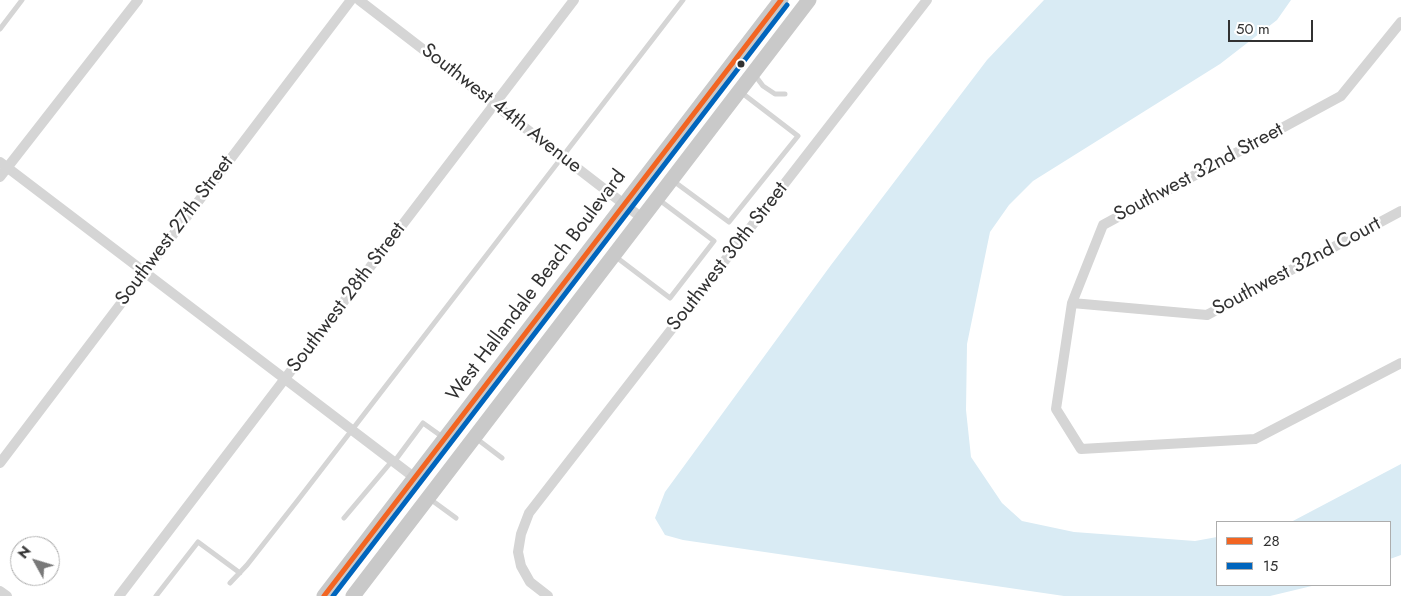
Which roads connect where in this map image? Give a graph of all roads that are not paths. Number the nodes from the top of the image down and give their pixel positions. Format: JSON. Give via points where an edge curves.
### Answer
{"nodes":[{"id":1,"x":22,"y":0,"type":"edge"},
{"id":2,"x":138,"y":0,"type":"edge"},
{"id":3,"x":351,"y":0,"type":"edge"},
{"id":4,"x":360,"y":0,"type":"edge"},
{"id":5,"x":574,"y":0,"type":"edge"},
{"id":6,"x":683,"y":0,"type":"edge"},
{"id":7,"x":781,"y":0,"type":"edge"},
{"id":8,"x":809,"y":0,"type":"edge"},
{"id":9,"x":927,"y":0,"type":"edge"},
{"id":10,"x":1401,"y":22,"type":"edge"},
{"id":11,"x":0,"y":29,"type":"edge"},
{"id":12,"x":753,"y":73,"type":"junction"},
{"id":13,"x":739,"y":91,"type":"junction"},
{"id":14,"x":785,"y":94,"type":"dead end"},
{"id":15,"x":495,"y":104,"type":"junction"},
{"id":16,"x":562,"y":157,"type":"junction"},
{"id":17,"x":4,"y":164,"type":"edge"},
{"id":18,"x":0,"y":177,"type":"edge"},
{"id":19,"x":672,"y":179,"type":"junction"},
{"id":20,"x":657,"y":198,"type":"junction"},
{"id":21,"x":624,"y":205,"type":"junction"},
{"id":22,"x":1401,"y":211,"type":"edge"},
{"id":23,"x":642,"y":218,"type":"junction"},
{"id":24,"x":614,"y":255,"type":"junction"},
{"id":25,"x":144,"y":272,"type":"junction"},
{"id":26,"x":1072,"y":303,"type":"junction"},
{"id":27,"x":1401,"y":363,"type":"edge"},
{"id":28,"x":284,"y":379,"type":"junction"},
{"id":29,"x":483,"y":389,"type":"junction"},
{"id":30,"x":352,"y":430,"type":"junction"},
{"id":31,"x":474,"y":436,"type":"junction"},
{"id":32,"x":445,"y":438,"type":"junction"},
{"id":33,"x":502,"y":458,"type":"dead end"},
{"id":34,"x":393,"y":461,"type":"junction"},
{"id":35,"x":0,"y":463,"type":"edge"},
{"id":36,"x":415,"y":478,"type":"junction"},
{"id":37,"x":431,"y":493,"type":"junction"},
{"id":38,"x":344,"y":518,"type":"dead end"},
{"id":39,"x":456,"y":518,"type":"dead end"},
{"id":40,"x":240,"y":573,"type":"junction"},
{"id":41,"x":230,"y":583,"type":"dead end"},
{"id":42,"x":0,"y":591,"type":"edge"},
{"id":43,"x":7,"y":596,"type":"edge"},
{"id":44,"x":119,"y":596,"type":"edge"},
{"id":45,"x":156,"y":596,"type":"edge"},
{"id":46,"x":324,"y":596,"type":"edge"},
{"id":47,"x":353,"y":596,"type":"edge"},
{"id":48,"x":548,"y":596,"type":"edge"}],
"edges":[{"from":1,"to":11,"type":"lane"},
{"from":2,"to":17,"type":"street"},
{"from":3,"to":25,"type":"street","name":"Southwest 27th Street"},
{"from":4,"to":15,"type":"street","name":"Southwest 44th Avenue"},
{"from":5,"to":15,"type":"street","name":"Southwest 28th Street"},
{"from":6,"to":16,"type":"lane"},
{"from":7,"to":21,"type":"main road","name":"West Hallandale Beach Boulevard"},
{"from":8,"to":12,"type":"main road","name":"West Hallandale Beach Boulevard"},
{"from":9,"to":48,"type":"street","name":"Southwest 30th Street","via":[[529,514],[518,552],[521,566],[530,582]]},
{"from":10,"to":26,"type":"street","name":"Southwest 32nd Street","via":[[1341,96],[1103,225]]},
{"from":12,"to":13,"type":"main road","name":"West Hallandale Beach Boulevard"},
{"from":12,"to":14,"type":"lane","via":[[775,94]]},
{"from":13,"to":19,"type":"main road","name":"West Hallandale Beach Boulevard"},
{"from":13,"to":19,"type":"lane","via":[[798,136],[729,222]]},
{"from":15,"to":16,"type":"street","name":"Southwest 44th Avenue"},
{"from":15,"to":28,"type":"street","name":"Southwest 28th Street"},
{"from":16,"to":21,"type":"street","name":"Southwest 44th Avenue"},
{"from":16,"to":30,"type":"lane"},
{"from":17,"to":18,"type":"street"},
{"from":17,"to":25,"type":"street"},
{"from":19,"to":20,"type":"main road","name":"West Hallandale Beach Boulevard"},
{"from":20,"to":23,"type":"main road","name":"West Hallandale Beach Boulevard"},
{"from":20,"to":24,"type":"lane","via":[[714,241],[670,298]]},
{"from":21,"to":23,"type":"street","name":"Southwest 44th Avenue"},
{"from":21,"to":29,"type":"main road","name":"West Hallandale Beach Boulevard"},
{"from":22,"to":26,"type":"street","name":"Southwest 32nd Court","via":[[1207,316]]},
{"from":23,"to":24,"type":"main road","name":"West Hallandale Beach Boulevard"},
{"from":24,"to":31,"type":"main road","name":"West Hallandale Beach Boulevard"},
{"from":25,"to":28,"type":"street"},
{"from":25,"to":35,"type":"street","name":"Southwest 27th Street"},
{"from":26,"to":27,"type":"street","name":"Southwest 32nd Street","via":[[1056,409],[1081,449],[1255,439]]},
{"from":28,"to":30,"type":"street"},
{"from":28,"to":44,"type":"street","name":"Southwest 28th Street"},
{"from":29,"to":32,"type":"main road","name":"West Hallandale Beach Boulevard"},
{"from":29,"to":37,"type":"main road","via":[[480,408],[435,467]]},
{"from":30,"to":34,"type":"street"},
{"from":30,"to":40,"type":"lane"},
{"from":31,"to":33,"type":"lane"},
{"from":31,"to":37,"type":"main road","name":"West Hallandale Beach Boulevard"},
{"from":32,"to":34,"type":"lane","via":[[423,423]]},
{"from":32,"to":36,"type":"main road","name":"West Hallandale Beach Boulevard"},
{"from":34,"to":36,"type":"street"},
{"from":34,"to":38,"type":"lane"},
{"from":36,"to":46,"type":"main road","name":"West Hallandale Beach Boulevard"},
{"from":36,"to":47,"type":"main road","via":[[409,506],[361,570]]},
{"from":37,"to":39,"type":"lane"},
{"from":37,"to":47,"type":"main road","name":"West Hallandale Beach Boulevard"},
{"from":40,"to":41,"type":"lane"},
{"from":40,"to":45,"type":"lane","via":[[198,542]]},
{"from":42,"to":43,"type":"street"}]}
